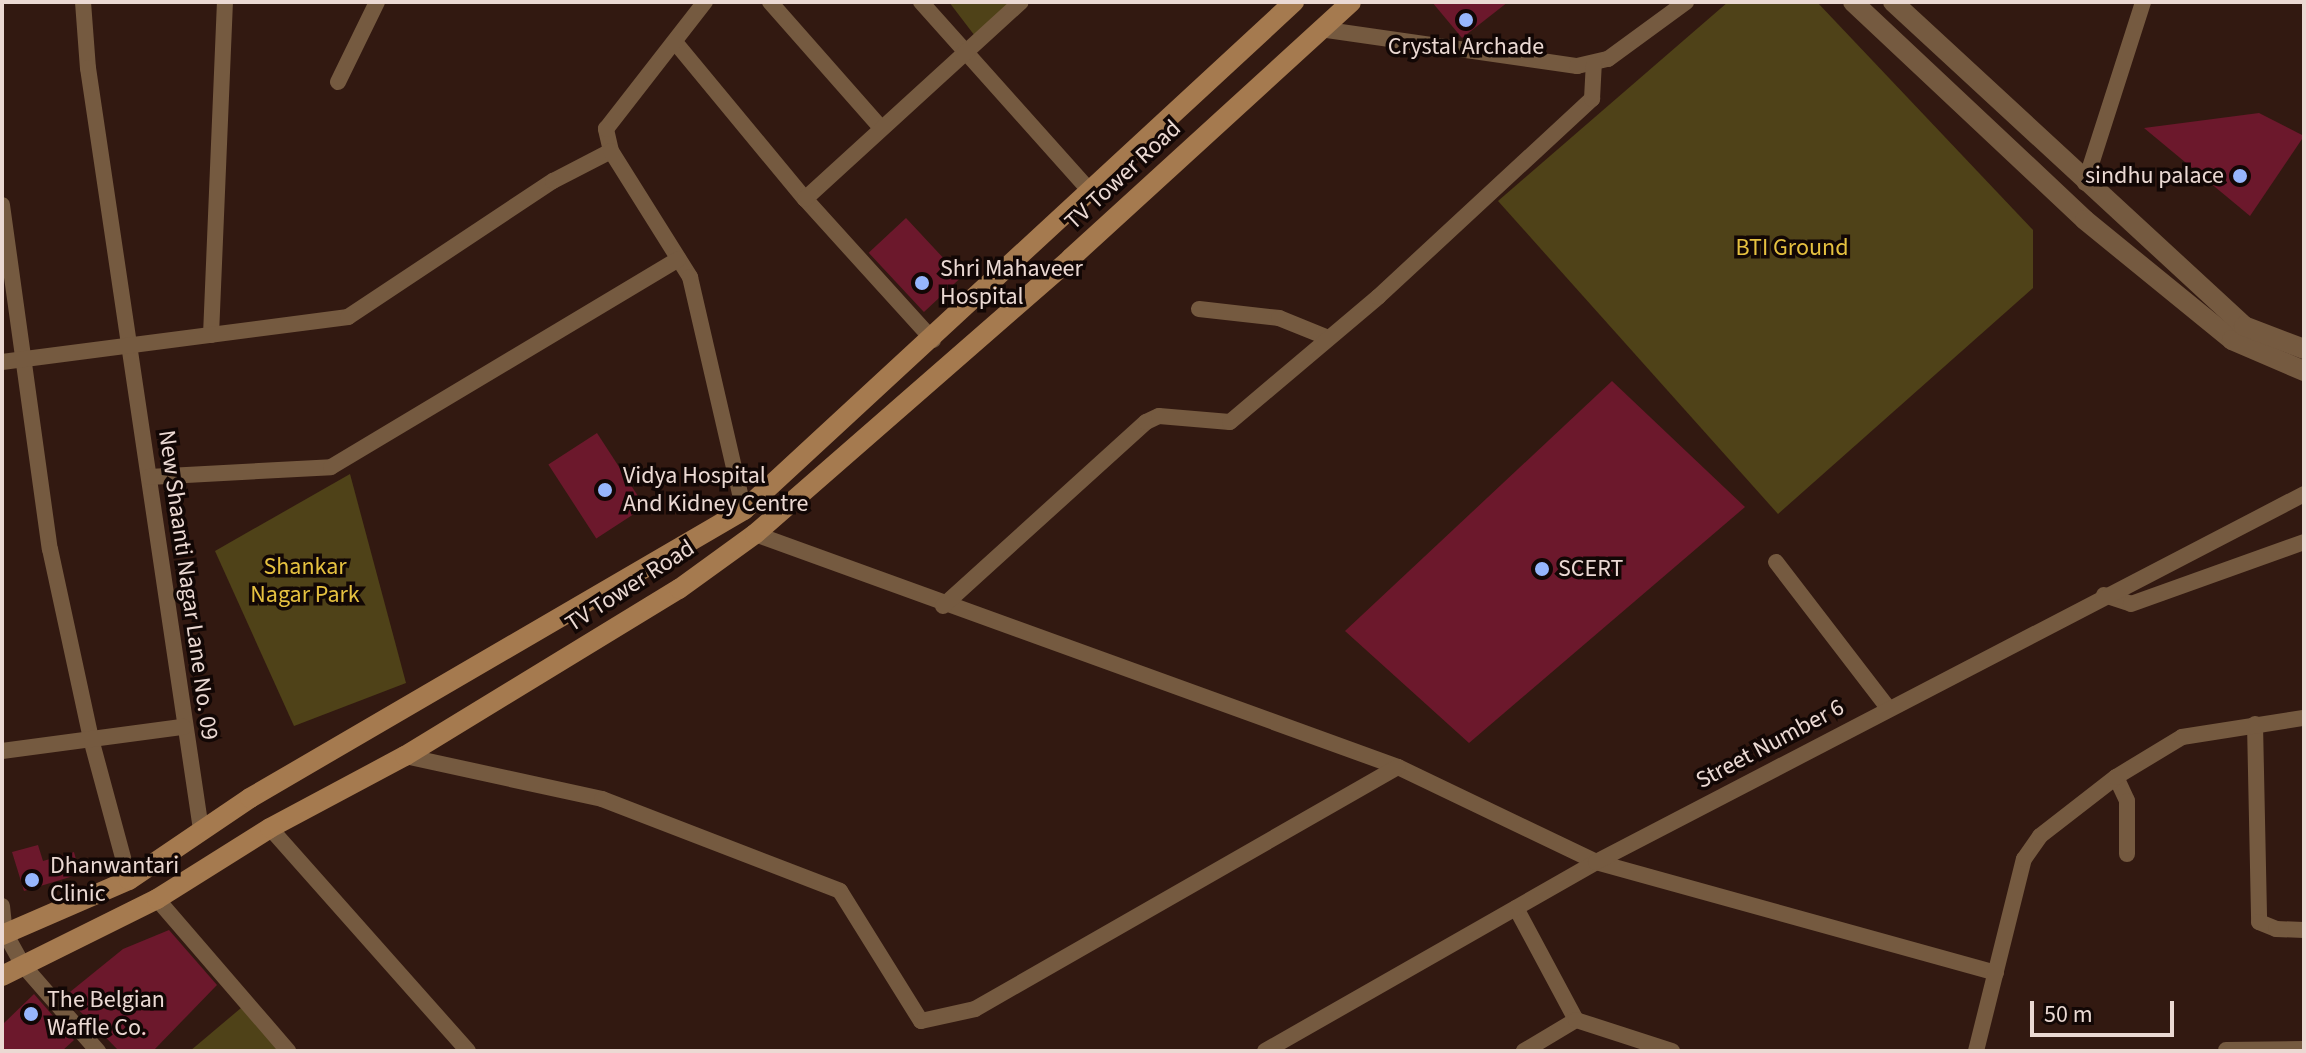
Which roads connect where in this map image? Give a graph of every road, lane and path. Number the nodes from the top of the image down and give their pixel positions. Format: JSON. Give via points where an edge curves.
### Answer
{"nodes":[{"id":1,"x":83,"y":2,"type":"edge"},
{"id":2,"x":225,"y":2,"type":"edge"},
{"id":3,"x":377,"y":2,"type":"edge"},
{"id":4,"x":705,"y":2,"type":"edge"},
{"id":5,"x":770,"y":2,"type":"edge"},
{"id":6,"x":921,"y":2,"type":"edge"},
{"id":7,"x":1021,"y":2,"type":"edge"},
{"id":8,"x":1294,"y":2,"type":"edge"},
{"id":9,"x":1351,"y":2,"type":"edge"},
{"id":10,"x":1686,"y":2,"type":"edge"},
{"id":11,"x":1853,"y":2,"type":"edge"},
{"id":12,"x":1893,"y":2,"type":"edge"},
{"id":13,"x":2143,"y":2,"type":"edge"},
{"id":14,"x":1320,"y":29,"type":"junction"},
{"id":15,"x":675,"y":42,"type":"junction"},
{"id":16,"x":1943,"y":48,"type":"junction"},
{"id":17,"x":965,"y":50,"type":"junction"},
{"id":18,"x":1594,"y":65,"type":"junction"},
{"id":19,"x":1923,"y":68,"type":"junction"},
{"id":20,"x":338,"y":82,"type":"dead end"},
{"id":21,"x":881,"y":128,"type":"junction"},
{"id":22,"x":611,"y":151,"type":"junction"},
{"id":23,"x":2085,"y":183,"type":"junction"},
{"id":24,"x":1091,"y":192,"type":"junction"},
{"id":25,"x":805,"y":199,"type":"junction"},
{"id":26,"x":2,"y":205,"type":"edge"},
{"id":27,"x":679,"y":259,"type":"junction"},
{"id":28,"x":1199,"y":309,"type":"dead end"},
{"id":29,"x":211,"y":335,"type":"junction"},
{"id":30,"x":1326,"y":337,"type":"junction"},
{"id":31,"x":933,"y":340,"type":"junction"},
{"id":32,"x":131,"y":345,"type":"junction"},
{"id":33,"x":2304,"y":349,"type":"edge"},
{"id":34,"x":27,"y":359,"type":"junction"},
{"id":35,"x":2,"y":362,"type":"edge"},
{"id":36,"x":2304,"y":371,"type":"edge"},
{"id":37,"x":149,"y":477,"type":"junction"},
{"id":38,"x":2304,"y":494,"type":"edge"},
{"id":39,"x":744,"y":510,"type":"junction"},
{"id":40,"x":755,"y":534,"type":"junction"},
{"id":41,"x":2304,"y":542,"type":"edge"},
{"id":42,"x":1776,"y":562,"type":"dead end"},
{"id":43,"x":2104,"y":595,"type":"junction"},
{"id":44,"x":943,"y":606,"type":"junction"},
{"id":45,"x":1888,"y":708,"type":"junction"},
{"id":46,"x":2304,"y":718,"type":"edge"},
{"id":47,"x":2255,"y":724,"type":"junction"},
{"id":48,"x":183,"y":727,"type":"junction"},
{"id":49,"x":91,"y":739,"type":"junction"},
{"id":50,"x":2,"y":751,"type":"edge"},
{"id":51,"x":405,"y":756,"type":"junction"},
{"id":52,"x":1398,"y":767,"type":"junction"},
{"id":53,"x":2116,"y":777,"type":"junction"},
{"id":54,"x":270,"y":828,"type":"junction"},
{"id":55,"x":201,"y":830,"type":"junction"},
{"id":56,"x":2127,"y":854,"type":"dead end"},
{"id":57,"x":1596,"y":862,"type":"junction"},
{"id":58,"x":129,"y":880,"type":"junction"},
{"id":59,"x":157,"y":899,"type":"junction"},
{"id":60,"x":2,"y":906,"type":"edge"},
{"id":61,"x":1516,"y":908,"type":"junction"},
{"id":62,"x":2304,"y":930,"type":"edge"},
{"id":63,"x":4,"y":934,"type":"edge"},
{"id":64,"x":22,"y":964,"type":"junction"},
{"id":65,"x":1996,"y":973,"type":"junction"},
{"id":66,"x":2,"y":976,"type":"edge"},
{"id":67,"x":1576,"y":1020,"type":"junction"},
{"id":68,"x":1557,"y":1032,"type":"junction"},
{"id":69,"x":2304,"y":1049,"type":"edge"},
{"id":70,"x":2226,"y":1050,"type":"edge"},
{"id":71,"x":98,"y":1051,"type":"edge"},
{"id":72,"x":288,"y":1051,"type":"edge"},
{"id":73,"x":468,"y":1051,"type":"edge"},
{"id":74,"x":1265,"y":1051,"type":"edge"},
{"id":75,"x":1524,"y":1051,"type":"edge"},
{"id":76,"x":1554,"y":1051,"type":"edge"},
{"id":77,"x":1672,"y":1051,"type":"edge"},
{"id":78,"x":1976,"y":1051,"type":"edge"}],
"edges":[{"from":1,"to":32,"type":"street","name":"New Shaanti Nagar Lane No. 09"},
{"from":2,"to":29,"type":"street"},
{"from":3,"to":20,"type":"street"},
{"from":4,"to":15,"type":"street"},
{"from":5,"to":21,"type":"street"},
{"from":6,"to":17,"type":"street"},
{"from":7,"to":17,"type":"street"},
{"from":8,"to":24,"type":"main road","name":"TV Tower Road"},
{"from":9,"to":14,"type":"main road","name":"TV Tower Road"},
{"from":10,"to":18,"type":"street","via":[[1644,38]]},
{"from":11,"to":19,"type":"street"},
{"from":12,"to":16,"type":"street"},
{"from":13,"to":23,"type":"street"},
{"from":14,"to":18,"type":"street"},
{"from":14,"to":40,"type":"main road","name":"TV Tower Road","via":[[1060,268]]},
{"from":15,"to":22,"type":"street","via":[[606,129]]},
{"from":15,"to":25,"type":"street"},
{"from":16,"to":19,"type":"street"},
{"from":16,"to":23,"type":"street"},
{"from":17,"to":21,"type":"street"},
{"from":17,"to":24,"type":"street"},
{"from":18,"to":30,"type":"street","via":[[1592,99],[1378,297]]},
{"from":19,"to":36,"type":"street","via":[[2085,220],[2232,340]]},
{"from":21,"to":25,"type":"street"},
{"from":22,"to":27,"type":"street"},
{"from":22,"to":29,"type":"street","via":[[553,181],[348,317]]},
{"from":23,"to":33,"type":"street","via":[[2244,326]]},
{"from":24,"to":31,"type":"main road","name":"TV Tower Road"},
{"from":25,"to":31,"type":"street"},
{"from":26,"to":34,"type":"street"},
{"from":27,"to":37,"type":"street","via":[[331,467]]},
{"from":27,"to":39,"type":"street","via":[[690,277]]},
{"from":28,"to":30,"type":"street","via":[[1279,318]]},
{"from":29,"to":32,"type":"street"},
{"from":30,"to":44,"type":"street","via":[[1230,422],[1159,416],[1146,422]]},
{"from":31,"to":39,"type":"main road","name":"TV Tower Road"},
{"from":32,"to":34,"type":"street"},
{"from":32,"to":37,"type":"street","name":"New Shaanti Nagar Lane No. 09"},
{"from":34,"to":35,"type":"street"},
{"from":34,"to":49,"type":"street","via":[[50,549]]},
{"from":37,"to":48,"type":"street","name":"New Shaanti Nagar Lane No. 09"},
{"from":38,"to":43,"type":"street","name":"Street Number 6"},
{"from":39,"to":55,"type":"main road","name":"TV Tower Road"},
{"from":40,"to":44,"type":"street"},
{"from":40,"to":51,"type":"main road","name":"TV Tower Road","via":[[679,589]]},
{"from":41,"to":43,"type":"street","via":[[2131,604]]},
{"from":42,"to":45,"type":"street"},
{"from":43,"to":45,"type":"street","name":"Street Number 6"},
{"from":44,"to":52,"type":"street"},
{"from":45,"to":57,"type":"street","name":"Street Number 6"},
{"from":46,"to":47,"type":"street"},
{"from":47,"to":53,"type":"street","via":[[2182,737]]},
{"from":47,"to":62,"type":"street","via":[[2259,922]]},
{"from":48,"to":49,"type":"street"},
{"from":48,"to":55,"type":"street","name":"New Shaanti Nagar Lane No. 09"},
{"from":49,"to":50,"type":"street"},
{"from":49,"to":58,"type":"street"},
{"from":51,"to":52,"type":"street","via":[[602,799],[840,891],[921,1021],[975,1009]]},
{"from":51,"to":54,"type":"main road","name":"TV Tower Road"},
{"from":52,"to":57,"type":"street"},
{"from":53,"to":56,"type":"street","via":[[2127,801]]},
{"from":53,"to":65,"type":"street","via":[[2040,836],[2024,859]]},
{"from":54,"to":59,"type":"main road","name":"TV Tower Road"},
{"from":54,"to":73,"type":"street"},
{"from":55,"to":58,"type":"main road","name":"TV Tower Road"},
{"from":57,"to":61,"type":"street","name":"Street Number 6"},
{"from":57,"to":65,"type":"street"},
{"from":58,"to":63,"type":"main road","name":"TV Tower Road"},
{"from":59,"to":64,"type":"main road","name":"TV Tower Road"},
{"from":59,"to":72,"type":"street"},
{"from":60,"to":63,"type":"street"},
{"from":61,"to":67,"type":"street"},
{"from":61,"to":74,"type":"street","name":"Street Number 6"},
{"from":63,"to":64,"type":"street"},
{"from":64,"to":66,"type":"main road","name":"TV Tower Road"},
{"from":64,"to":71,"type":"street"},
{"from":65,"to":78,"type":"street"},
{"from":67,"to":68,"type":"street"},
{"from":67,"to":77,"type":"street"},
{"from":68,"to":75,"type":"street"},
{"from":68,"to":76,"type":"street"},
{"from":69,"to":70,"type":"street"}]}
